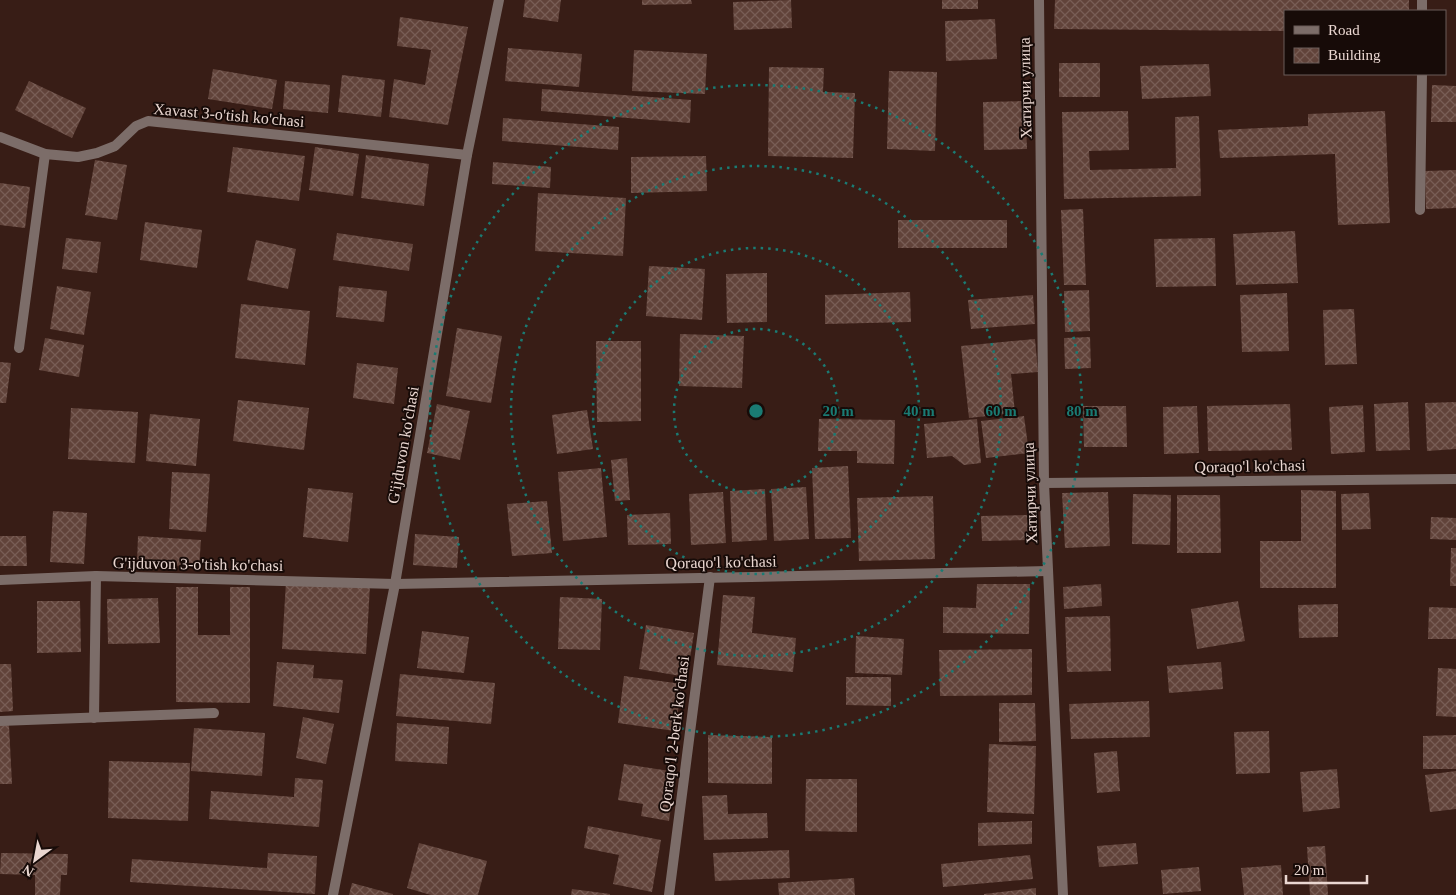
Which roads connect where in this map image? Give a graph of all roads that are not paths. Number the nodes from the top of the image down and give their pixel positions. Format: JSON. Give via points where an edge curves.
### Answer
{"nodes":[{"id":1,"x":498,"y":0,"type":"edge"},
{"id":2,"x":1039,"y":0,"type":"edge"},
{"id":3,"x":1422,"y":75,"type":"edge"},
{"id":4,"x":0,"y":137,"type":"edge"},
{"id":5,"x":45,"y":154,"type":"junction"},
{"id":6,"x":467,"y":155,"type":"junction"},
{"id":7,"x":1420,"y":210,"type":"dead end"},
{"id":8,"x":19,"y":348,"type":"dead end"},
{"id":9,"x":1456,"y":479,"type":"edge"},
{"id":10,"x":1044,"y":483,"type":"junction"},
{"id":11,"x":1048,"y":571,"type":"junction"},
{"id":12,"x":96,"y":576,"type":"junction"},
{"id":13,"x":710,"y":577,"type":"junction"},
{"id":14,"x":0,"y":580,"type":"edge"},
{"id":15,"x":395,"y":584,"type":"junction"},
{"id":16,"x":214,"y":713,"type":"dead end"},
{"id":17,"x":94,"y":718,"type":"junction"},
{"id":18,"x":0,"y":721,"type":"edge"},
{"id":19,"x":333,"y":895,"type":"edge"},
{"id":20,"x":669,"y":895,"type":"edge"},
{"id":21,"x":1063,"y":895,"type":"edge"}],
"edges":[{"from":1,"to":6,"type":"street","name":"G'ijduvon ko'chasi"},
{"from":2,"to":10,"type":"street","name":"Хатирчи улица"},
{"from":3,"to":7,"type":"street"},
{"from":4,"to":5,"type":"street","name":"Xavast 3-o'tish ko'chasi"},
{"from":5,"to":6,"type":"street","name":"Xavast 3-o'tish ko'chasi","via":[[78,157],[97,153],[116,146],[136,126],[148,120]]},
{"from":5,"to":8,"type":"street"},
{"from":6,"to":15,"type":"street","name":"G'ijduvon ko'chasi"},
{"from":9,"to":10,"type":"street","name":"Qoraqo'l ko'chasi"},
{"from":10,"to":11,"type":"street","name":"Хатирчи улица"},
{"from":11,"to":13,"type":"street","name":"Qoraqo'l ko'chasi"},
{"from":11,"to":21,"type":"street","name":"Хатирчи улица"},
{"from":12,"to":14,"type":"street","name":"G'ijduvon 3-o'tish ko'chasi"},
{"from":12,"to":15,"type":"street","name":"G'ijduvon 3-o'tish ko'chasi"},
{"from":12,"to":17,"type":"street"},
{"from":13,"to":15,"type":"street","name":"Qoraqo'l ko'chasi"},
{"from":13,"to":20,"type":"street","name":"Qoraqo'l 2-berk ko'chasi"},
{"from":15,"to":19,"type":"street","name":"G'ijduvon ko'chasi"},
{"from":16,"to":17,"type":"street"},
{"from":17,"to":18,"type":"street"}]}
